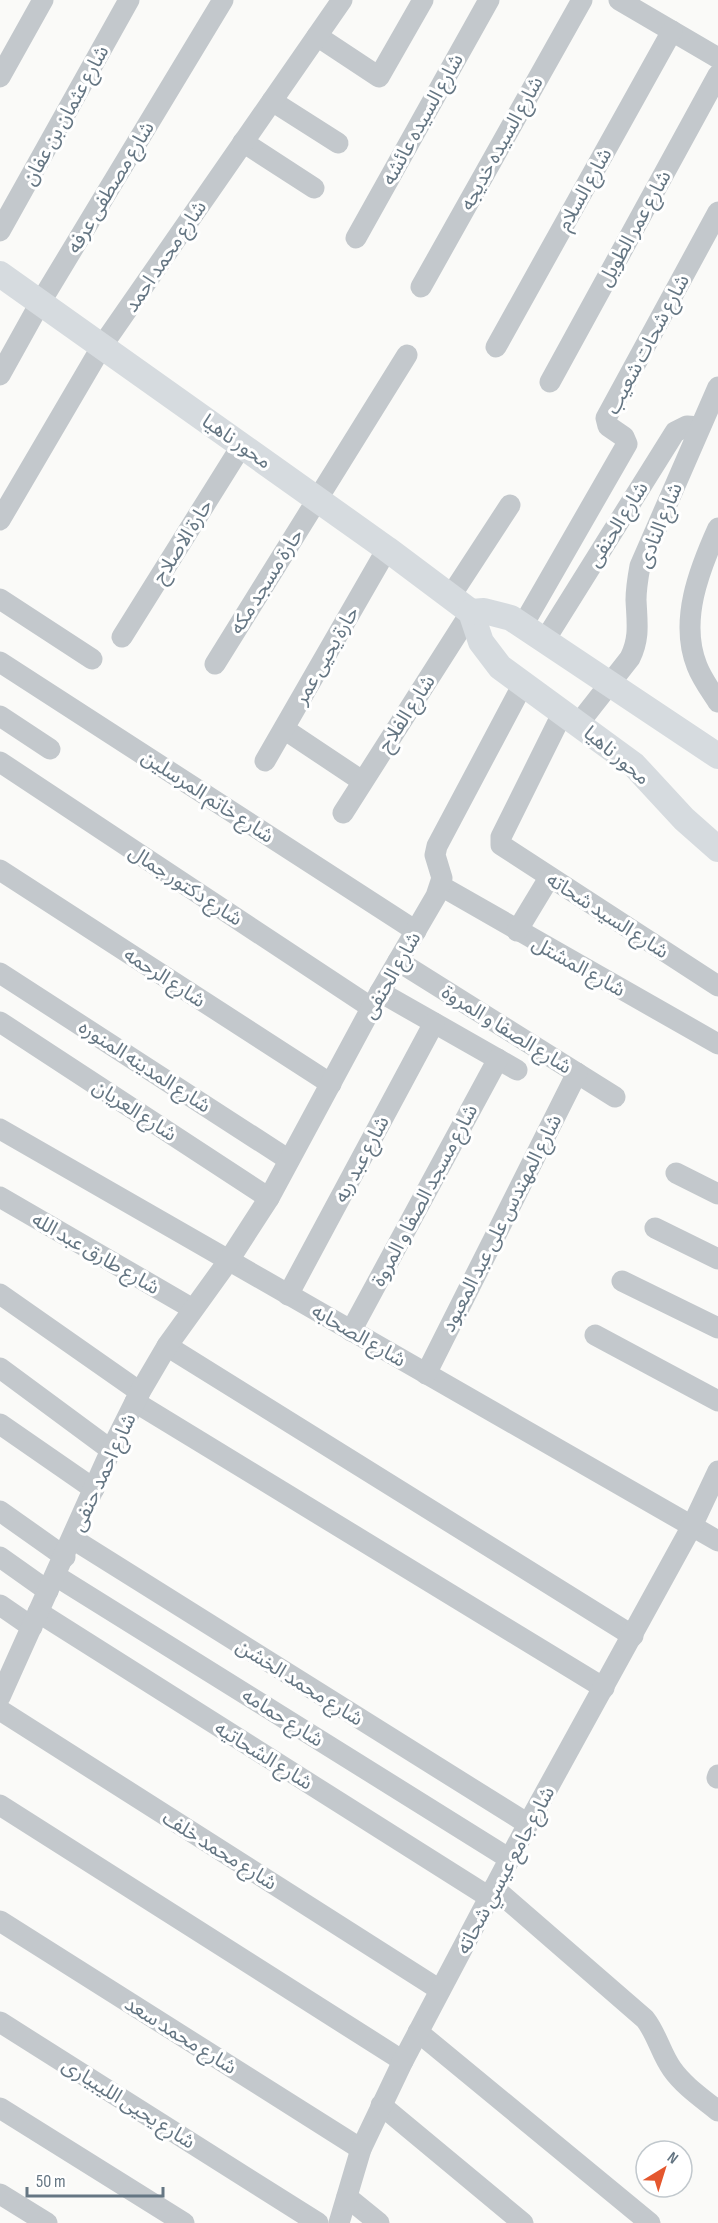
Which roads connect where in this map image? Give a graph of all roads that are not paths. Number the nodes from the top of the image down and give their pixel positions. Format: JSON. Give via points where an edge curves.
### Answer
{"nodes":[{"id":1,"x":43,"y":0,"type":"edge"},
{"id":2,"x":129,"y":0,"type":"edge"},
{"id":3,"x":223,"y":0,"type":"edge"},
{"id":4,"x":342,"y":0,"type":"edge"},
{"id":5,"x":423,"y":0,"type":"edge"},
{"id":6,"x":489,"y":0,"type":"edge"},
{"id":7,"x":582,"y":0,"type":"edge"},
{"id":8,"x":624,"y":1,"type":"edge"},
{"id":9,"x":672,"y":31,"type":"junction"},
{"id":10,"x":317,"y":36,"type":"junction"},
{"id":11,"x":718,"y":58,"type":"edge"},
{"id":12,"x":718,"y":75,"type":"edge"},
{"id":13,"x":0,"y":77,"type":"edge"},
{"id":14,"x":272,"y":101,"type":"junction"},
{"id":15,"x":243,"y":142,"type":"junction"},
{"id":16,"x":338,"y":143,"type":"dead end"},
{"id":17,"x":314,"y":188,"type":"dead end"},
{"id":18,"x":718,"y":212,"type":"edge"},
{"id":19,"x":0,"y":231,"type":"edge"},
{"id":20,"x":356,"y":238,"type":"dead end"},
{"id":21,"x":0,"y":274,"type":"edge"},
{"id":22,"x":421,"y":287,"type":"dead end"},
{"id":23,"x":40,"y":303,"type":"junction"},
{"id":24,"x":102,"y":346,"type":"junction"},
{"id":25,"x":496,"y":347,"type":"dead end"},
{"id":26,"x":407,"y":355,"type":"dead end"},
{"id":27,"x":0,"y":375,"type":"edge"},
{"id":28,"x":550,"y":382,"type":"dead end"},
{"id":29,"x":718,"y":387,"type":"edge"},
{"id":30,"x":700,"y":427,"type":"junction"},
{"id":31,"x":242,"y":445,"type":"junction"},
{"id":32,"x":318,"y":499,"type":"junction"},
{"id":33,"x":510,"y":505,"type":"dead end"},
{"id":34,"x":0,"y":520,"type":"edge"},
{"id":35,"x":718,"y":528,"type":"edge"},
{"id":36,"x":387,"y":549,"type":"junction"},
{"id":37,"x":710,"y":570,"type":"edge"},
{"id":38,"x":450,"y":597,"type":"junction"},
{"id":39,"x":0,"y":599,"type":"edge"},
{"id":40,"x":471,"y":612,"type":"junction"},
{"id":41,"x":523,"y":625,"type":"junction"},
{"id":42,"x":122,"y":637,"type":"dead end"},
{"id":43,"x":545,"y":640,"type":"junction"},
{"id":44,"x":92,"y":659,"type":"dead end"},
{"id":45,"x":0,"y":662,"type":"edge"},
{"id":46,"x":215,"y":664,"type":"dead end"},
{"id":47,"x":523,"y":684,"type":"junction"},
{"id":48,"x":610,"y":684,"type":"junction"},
{"id":49,"x":718,"y":702,"type":"edge"},
{"id":50,"x":0,"y":716,"type":"edge"},
{"id":51,"x":571,"y":718,"type":"junction"},
{"id":52,"x":284,"y":729,"type":"junction"},
{"id":53,"x":50,"y":749,"type":"dead end"},
{"id":54,"x":718,"y":756,"type":"edge"},
{"id":55,"x":265,"y":761,"type":"dead end"},
{"id":56,"x":0,"y":762,"type":"edge"},
{"id":57,"x":362,"y":781,"type":"junction"},
{"id":58,"x":343,"y":813,"type":"dead end"},
{"id":59,"x":500,"y":842,"type":"joint"},
{"id":60,"x":718,"y":849,"type":"edge"},
{"id":61,"x":0,"y":870,"type":"edge"},
{"id":62,"x":549,"y":878,"type":"junction"},
{"id":63,"x":441,"y":886,"type":"junction"},
{"id":64,"x":416,"y":931,"type":"junction"},
{"id":65,"x":517,"y":931,"type":"junction"},
{"id":66,"x":399,"y":961,"type":"junction"},
{"id":67,"x":0,"y":973,"type":"edge"},
{"id":68,"x":718,"y":986,"type":"edge"},
{"id":69,"x":376,"y":1000,"type":"junction"},
{"id":70,"x":0,"y":1022,"type":"edge"},
{"id":71,"x":434,"y":1023,"type":"junction"},
{"id":72,"x":718,"y":1044,"type":"edge"},
{"id":73,"x":498,"y":1059,"type":"junction"},
{"id":74,"x":517,"y":1070,"type":"dead end"},
{"id":75,"x":577,"y":1073,"type":"junction"},
{"id":76,"x":331,"y":1084,"type":"junction"},
{"id":77,"x":615,"y":1097,"type":"dead end"},
{"id":78,"x":0,"y":1129,"type":"edge"},
{"id":79,"x":290,"y":1160,"type":"junction"},
{"id":80,"x":676,"y":1173,"type":"dead end"},
{"id":81,"x":718,"y":1194,"type":"edge"},
{"id":82,"x":0,"y":1197,"type":"edge"},
{"id":83,"x":269,"y":1198,"type":"junction"},
{"id":84,"x":655,"y":1228,"type":"dead end"},
{"id":85,"x":718,"y":1259,"type":"edge"},
{"id":86,"x":229,"y":1260,"type":"junction"},
{"id":87,"x":622,"y":1281,"type":"dead end"},
{"id":88,"x":0,"y":1294,"type":"edge"},
{"id":89,"x":288,"y":1295,"type":"junction"},
{"id":90,"x":193,"y":1309,"type":"junction"},
{"id":91,"x":718,"y":1328,"type":"edge"},
{"id":92,"x":351,"y":1330,"type":"junction"},
{"id":93,"x":595,"y":1335,"type":"dead end"},
{"id":94,"x":167,"y":1346,"type":"junction"},
{"id":95,"x":0,"y":1368,"type":"edge"},
{"id":96,"x":426,"y":1374,"type":"junction"},
{"id":97,"x":138,"y":1397,"type":"junction"},
{"id":98,"x":717,"y":1398,"type":"edge"},
{"id":99,"x":0,"y":1424,"type":"edge"},
{"id":100,"x":111,"y":1450,"type":"junction"},
{"id":101,"x":718,"y":1471,"type":"edge"},
{"id":102,"x":94,"y":1489,"type":"junction"},
{"id":103,"x":0,"y":1511,"type":"edge"},
{"id":104,"x":692,"y":1526,"type":"junction"},
{"id":105,"x":718,"y":1541,"type":"edge"},
{"id":106,"x":0,"y":1557,"type":"edge"},
{"id":107,"x":60,"y":1566,"type":"junction"},
{"id":108,"x":0,"y":1605,"type":"edge"},
{"id":109,"x":35,"y":1620,"type":"junction"},
{"id":110,"x":633,"y":1636,"type":"junction"},
{"id":111,"x":8,"y":1657,"type":"edge"},
{"id":112,"x":604,"y":1688,"type":"junction"},
{"id":113,"x":0,"y":1697,"type":"edge"},
{"id":114,"x":0,"y":1710,"type":"edge"},
{"id":115,"x":0,"y":1805,"type":"edge"},
{"id":116,"x":528,"y":1824,"type":"junction"},
{"id":117,"x":510,"y":1859,"type":"junction"},
{"id":118,"x":492,"y":1893,"type":"junction"},
{"id":119,"x":0,"y":1921,"type":"edge"},
{"id":120,"x":440,"y":1990,"type":"junction"},
{"id":121,"x":0,"y":2022,"type":"edge"},
{"id":122,"x":418,"y":2032,"type":"junction"},
{"id":123,"x":403,"y":2061,"type":"junction"},
{"id":124,"x":381,"y":2104,"type":"junction"},
{"id":125,"x":0,"y":2108,"type":"edge"},
{"id":126,"x":718,"y":2111,"type":"edge"},
{"id":127,"x":361,"y":2149,"type":"junction"},
{"id":128,"x":0,"y":2194,"type":"edge"},
{"id":129,"x":347,"y":2197,"type":"junction"},
{"id":130,"x":47,"y":2223,"type":"edge"},
{"id":131,"x":184,"y":2223,"type":"edge"},
{"id":132,"x":318,"y":2223,"type":"edge"},
{"id":133,"x":339,"y":2223,"type":"edge"},
{"id":134,"x":379,"y":2223,"type":"edge"},
{"id":135,"x":524,"y":2223,"type":"edge"},
{"id":136,"x":650,"y":2223,"type":"edge"}],
"edges":[{"from":1,"to":13,"type":"street"},
{"from":2,"to":19,"type":"street","name":"شارع عثمان بن عفان"},
{"from":3,"to":23,"type":"street","name":"شارع مصطفى عرفه"},
{"from":4,"to":10,"type":"street","name":"شارع محمد احمد"},
{"from":5,"to":10,"type":"street","via":[[380,76]]},
{"from":6,"to":20,"type":"street","name":"شارع السيده عائشه"},
{"from":7,"to":22,"type":"street","name":"شارع السيده خديجه"},
{"from":8,"to":9,"type":"street"},
{"from":9,"to":11,"type":"street"},
{"from":9,"to":25,"type":"street","name":"شارع السلام"},
{"from":10,"to":14,"type":"street","name":"شارع محمد احمد"},
{"from":12,"to":28,"type":"street","name":"شارع عمر الطويل"},
{"from":14,"to":15,"type":"street","name":"شارع محمد احمد"},
{"from":14,"to":16,"type":"street"},
{"from":15,"to":17,"type":"street"},
{"from":15,"to":24,"type":"street","name":"شارع محمد احمد"},
{"from":18,"to":41,"type":"street","name":"شارع شحات شعيب","via":[[606,418],[608,426],[624,437],[627,444]]},
{"from":21,"to":23,"type":"main road","name":"محور ناهيا"},
{"from":23,"to":24,"type":"main road","name":"محور ناهيا"},
{"from":23,"to":27,"type":"street","name":"شارع مصطفى عرفه"},
{"from":24,"to":31,"type":"main road","name":"محور ناهيا"},
{"from":24,"to":34,"type":"street","name":"شارع محمد احمد"},
{"from":26,"to":32,"type":"street","name":"حارة مسجد مكه"},
{"from":29,"to":30,"type":"street","name":"شارع النادى"},
{"from":30,"to":43,"type":"street","name":"شارع الحنفى","via":[[687,426],[675,432]]},
{"from":30,"to":48,"type":"street","name":"شارع النادى","via":[[640,566],[636,648]]},
{"from":31,"to":32,"type":"main road","name":"محور ناهيا"},
{"from":31,"to":42,"type":"street","name":"حارة الاصلاح"},
{"from":32,"to":36,"type":"main road","name":"محور ناهيا"},
{"from":32,"to":46,"type":"street","name":"حارة مسجد مكه"},
{"from":33,"to":38,"type":"street"},
{"from":35,"to":37,"type":"street"},
{"from":36,"to":38,"type":"main road","name":"محور ناهيا"},
{"from":36,"to":52,"type":"street","name":"حارة يحيى عمر"},
{"from":37,"to":49,"type":"street","via":[[690,620],[690,635],[697,666]]},
{"from":38,"to":40,"type":"main road","name":"محور ناهيا"},
{"from":39,"to":44,"type":"street"},
{"from":40,"to":41,"type":"main road","via":[[498,613]]},
{"from":40,"to":47,"type":"main road","name":"محور ناهيا","via":[[490,656]]},
{"from":40,"to":57,"type":"street","name":"شارع الفلاح"},
{"from":41,"to":43,"type":"main road"},
{"from":43,"to":48,"type":"main road"},
{"from":45,"to":64,"type":"street","name":"شارع خاتم المرسلين"},
{"from":47,"to":51,"type":"main road","name":"محور ناهيا"},
{"from":47,"to":63,"type":"street","via":[[437,846]]},
{"from":48,"to":51,"type":"street","name":"شارع النادى"},
{"from":48,"to":54,"type":"main road"},
{"from":50,"to":53,"type":"street"},
{"from":51,"to":59,"type":"street","name":"شارع النادى"},
{"from":51,"to":60,"type":"main road","name":"محور ناهيا","via":[[634,765]]},
{"from":52,"to":55,"type":"street","name":"حارة يحيى عمر"},
{"from":52,"to":57,"type":"street"},
{"from":56,"to":69,"type":"street","name":"شارع دكتور جمال"},
{"from":57,"to":58,"type":"street","name":"شارع الفلاح"},
{"from":59,"to":62,"type":"street","name":"شارع السيد شحاته","via":[[504,849]]},
{"from":61,"to":76,"type":"street","name":"شارع الرحمه"},
{"from":62,"to":65,"type":"street"},
{"from":62,"to":68,"type":"street","name":"شارع السيد شحاته"},
{"from":63,"to":64,"type":"street","name":"شارع الحنفى"},
{"from":63,"to":65,"type":"street","name":"شارع المشتل"},
{"from":64,"to":66,"type":"street","name":"شارع الحنفى"},
{"from":65,"to":72,"type":"street","name":"شارع المشتل"},
{"from":66,"to":69,"type":"street","name":"شارع الحنفى"},
{"from":66,"to":75,"type":"street","name":"شارع الصفا و المروة"},
{"from":67,"to":79,"type":"street","name":"شارع المدينه المنوره"},
{"from":69,"to":71,"type":"street","name":"شارع دكتور جمال"},
{"from":69,"to":76,"type":"street","name":"شارع الحنفى"},
{"from":70,"to":83,"type":"street","name":"شارع العريان"},
{"from":71,"to":73,"type":"street","name":"شارع دكتور جمال"},
{"from":71,"to":89,"type":"street","name":"شارع عبد ربه"},
{"from":73,"to":74,"type":"street","name":"شارع دكتور جمال"},
{"from":73,"to":92,"type":"street","name":"شارع مسجد الصفا و المروة"},
{"from":75,"to":77,"type":"street","name":"شارع الصفا و المروة"},
{"from":75,"to":96,"type":"street","name":"شارع المهندس على عبد المعبود"},
{"from":76,"to":79,"type":"street","name":"شارع الحنفى"},
{"from":78,"to":86,"type":"street","name":"شارع الصحابه"},
{"from":79,"to":83,"type":"street","name":"شارع الحنفى"},
{"from":80,"to":81,"type":"street"},
{"from":82,"to":90,"type":"street","name":"شارع طارق عبد الله"},
{"from":83,"to":86,"type":"street","name":"شارع الحنفى"},
{"from":84,"to":85,"type":"street"},
{"from":86,"to":89,"type":"street","name":"شارع الصحابه"},
{"from":86,"to":90,"type":"street","name":"شارع احمد حنفى"},
{"from":87,"to":91,"type":"street"},
{"from":88,"to":97,"type":"street"},
{"from":89,"to":92,"type":"street","name":"شارع الصحابه"},
{"from":90,"to":94,"type":"street","name":"شارع احمد حنفى"},
{"from":92,"to":96,"type":"street","name":"شارع الصحابه"},
{"from":93,"to":98,"type":"street"},
{"from":94,"to":97,"type":"street","name":"شارع احمد حنفى"},
{"from":94,"to":110,"type":"street"},
{"from":95,"to":100,"type":"street"},
{"from":96,"to":104,"type":"street","name":"شارع الصحابه"},
{"from":97,"to":100,"type":"street","name":"شارع احمد حنفى"},
{"from":97,"to":112,"type":"street"},
{"from":99,"to":102,"type":"street"},
{"from":100,"to":102,"type":"street","name":"شارع احمد حنفى"},
{"from":101,"to":104,"type":"street","name":"شارع جامع عيسي شحاته"},
{"from":102,"to":107,"type":"street","name":"شارع احمد حنفى"},
{"from":103,"to":107,"type":"street"},
{"from":104,"to":105,"type":"street","name":"شارع الصحابه"},
{"from":104,"to":110,"type":"street","name":"شارع جامع عيسي شحاته"},
{"from":106,"to":107,"type":"street"},
{"from":107,"to":109,"type":"street","name":"شارع احمد حنفى"},
{"from":107,"to":116,"type":"street","name":"شارع محمد الخشن"},
{"from":107,"to":117,"type":"street","name":"شارع حمامه"},
{"from":108,"to":109,"type":"street","name":"شارع الشحاتيه"},
{"from":109,"to":111,"type":"street","name":"شارع احمد حنفى"},
{"from":109,"to":118,"type":"street","name":"شارع الشحاتيه"},
{"from":110,"to":112,"type":"street","name":"شارع جامع عيسي شحاته"},
{"from":111,"to":113,"type":"street","name":"شارع احمد حنفى"},
{"from":112,"to":116,"type":"street","name":"شارع جامع عيسي شحاته"},
{"from":114,"to":120,"type":"street","name":"شارع محمد خلف"},
{"from":115,"to":123,"type":"street"},
{"from":116,"to":117,"type":"street","name":"شارع جامع عيسي شحاته"},
{"from":117,"to":118,"type":"street","name":"شارع جامع عيسي شحاته"},
{"from":118,"to":120,"type":"street","name":"شارع جامع عيسي شحاته"},
{"from":118,"to":126,"type":"street","name":"شارع الشحاتيه","via":[[645,2019],[672,2069]]},
{"from":119,"to":127,"type":"street","name":"شارع محمد سعد"},
{"from":120,"to":122,"type":"street","name":"شارع جامع عيسي شحاته"},
{"from":121,"to":132,"type":"street","name":"شارع يحيى الليبيارى"},
{"from":122,"to":123,"type":"street","name":"شارع جامع عيسي شحاته"},
{"from":122,"to":136,"type":"street"},
{"from":123,"to":124,"type":"street","name":"شارع جامع عيسي شحاته"},
{"from":124,"to":127,"type":"street","name":"شارع جامع عيسي شحاته"},
{"from":124,"to":135,"type":"street"},
{"from":125,"to":131,"type":"street"},
{"from":127,"to":129,"type":"street","name":"شارع جامع عيسي شحاته"},
{"from":128,"to":130,"type":"street"},
{"from":129,"to":133,"type":"street","name":"شارع جامع عيسي شحاته"},
{"from":129,"to":134,"type":"street"}]}
